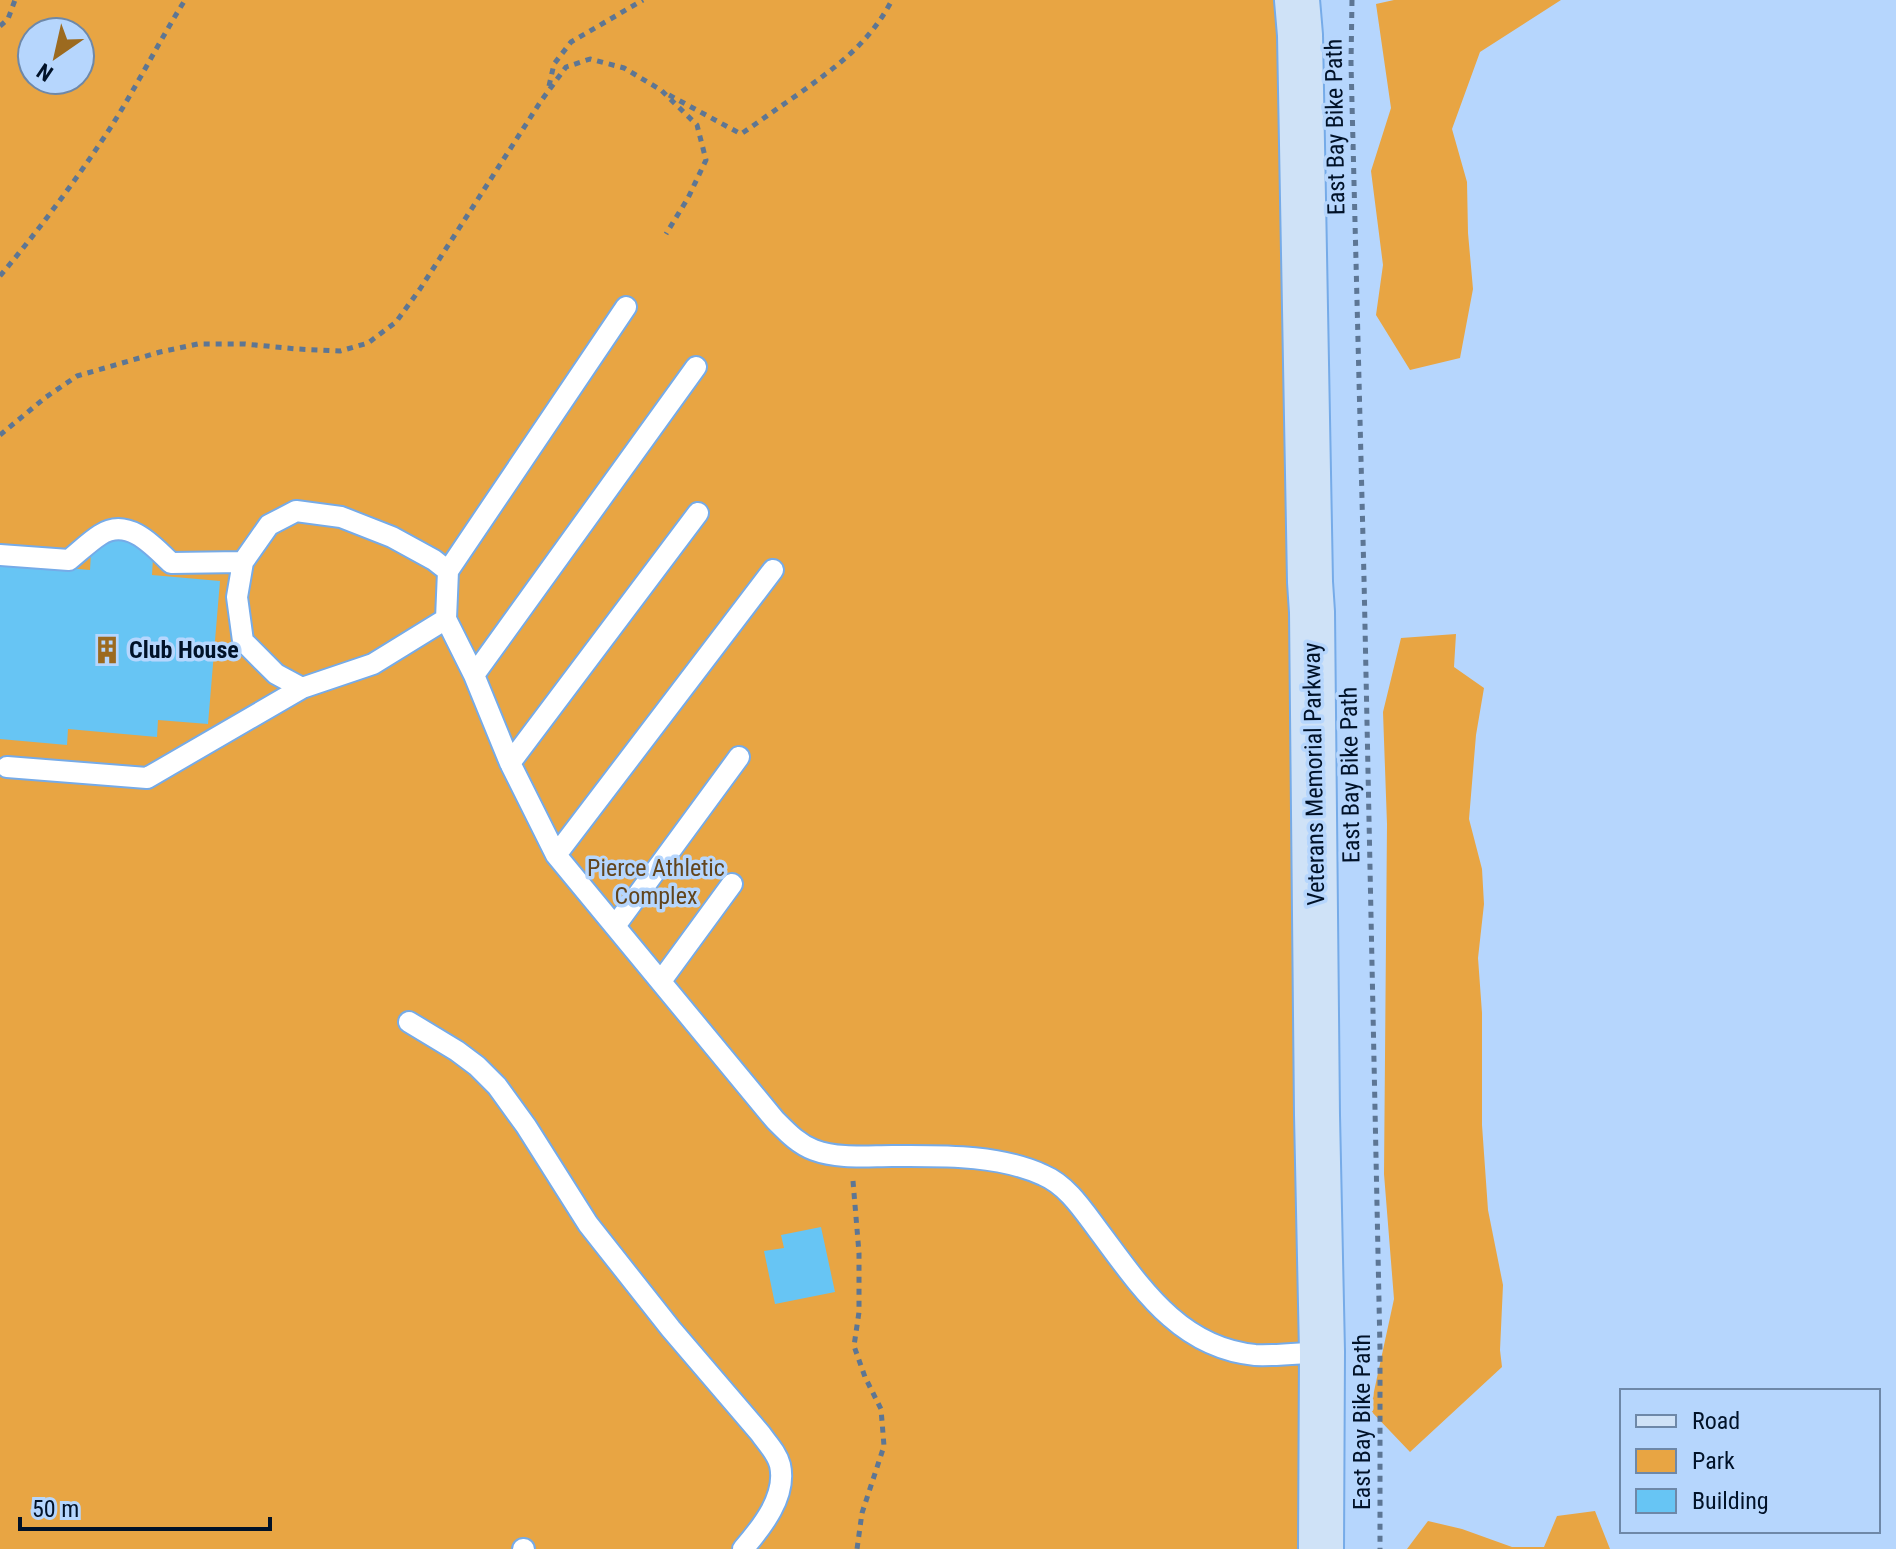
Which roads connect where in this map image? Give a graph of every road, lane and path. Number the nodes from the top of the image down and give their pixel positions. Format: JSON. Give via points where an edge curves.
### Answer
{"nodes":[{"id":1,"x":15,"y":0,"type":"edge"},
{"id":2,"x":185,"y":0,"type":"edge"},
{"id":3,"x":643,"y":0,"type":"edge"},
{"id":4,"x":892,"y":0,"type":"edge"},
{"id":5,"x":1297,"y":0,"type":"edge"},
{"id":6,"x":1352,"y":0,"type":"edge"},
{"id":7,"x":0,"y":26,"type":"edge"},
{"id":8,"x":661,"y":90,"type":"junction"},
{"id":9,"x":548,"y":91,"type":"junction"},
{"id":10,"x":666,"y":234,"type":"dead end"},
{"id":11,"x":0,"y":276,"type":"edge"},
{"id":12,"x":626,"y":307,"type":"dead end"},
{"id":13,"x":696,"y":367,"type":"dead end"},
{"id":14,"x":0,"y":435,"type":"edge"},
{"id":15,"x":698,"y":513,"type":"dead end"},
{"id":16,"x":0,"y":555,"type":"edge"},
{"id":17,"x":243,"y":562,"type":"junction"},
{"id":18,"x":773,"y":570,"type":"dead end"},
{"id":19,"x":448,"y":571,"type":"junction"},
{"id":20,"x":446,"y":619,"type":"junction"},
{"id":21,"x":474,"y":675,"type":"junction"},
{"id":22,"x":302,"y":688,"type":"junction"},
{"id":23,"x":739,"y":757,"type":"dead end"},
{"id":24,"x":510,"y":763,"type":"junction"},
{"id":25,"x":7,"y":767,"type":"dead end"},
{"id":26,"x":556,"y":855,"type":"junction"},
{"id":27,"x":732,"y":884,"type":"dead end"},
{"id":28,"x":615,"y":926,"type":"junction"},
{"id":29,"x":661,"y":981,"type":"junction"},
{"id":30,"x":409,"y":1022,"type":"dead end"},
{"id":31,"x":850,"y":1156,"type":"junction"},
{"id":32,"x":1322,"y":1352,"type":"junction"},
{"id":33,"x":743,"y":1549,"type":"edge"},
{"id":34,"x":857,"y":1549,"type":"edge"},
{"id":35,"x":1321,"y":1549,"type":"edge"},
{"id":36,"x":1380,"y":1549,"type":"edge"}],
"edges":[{"from":1,"to":7,"type":"path"},
{"from":2,"to":11,"type":"path","via":[[108,132]]},
{"from":3,"to":9,"type":"path","via":[[571,42],[554,64]]},
{"from":4,"to":8,"type":"path","via":[[865,41],[835,69],[741,134]]},
{"from":5,"to":32,"type":"main road","name":"Veterans Memorial Parkway"},
{"from":6,"to":36,"type":"path","name":"East Bay Bike Path"},
{"from":8,"to":9,"type":"path","via":[[624,68],[590,59],[566,67]]},
{"from":8,"to":10,"type":"path","via":[[697,125],[706,160]]},
{"from":9,"to":14,"type":"path","via":[[420,289],[396,322],[368,343],[340,351],[198,344],[160,352],[77,376]]},
{"from":12,"to":19,"type":"lane"},
{"from":13,"to":21,"type":"lane"},
{"from":15,"to":24,"type":"lane"},
{"from":16,"to":17,"type":"lane","via":[[69,560],[114,529],[147,539],[171,563]]},
{"from":17,"to":19,"type":"lane","via":[[269,525],[296,511],[341,517],[392,537]]},
{"from":17,"to":22,"type":"lane","via":[[237,597],[243,641],[276,674]]},
{"from":18,"to":26,"type":"lane"},
{"from":19,"to":20,"type":"lane"},
{"from":20,"to":21,"type":"lane"},
{"from":20,"to":22,"type":"lane","via":[[373,664]]},
{"from":21,"to":24,"type":"lane"},
{"from":22,"to":25,"type":"lane","via":[[147,778]]},
{"from":23,"to":28,"type":"lane"},
{"from":24,"to":26,"type":"lane"},
{"from":26,"to":28,"type":"lane"},
{"from":27,"to":29,"type":"lane"},
{"from":28,"to":29,"type":"lane"},
{"from":29,"to":31,"type":"lane","via":[[793,1139],[814,1150]]},
{"from":30,"to":33,"type":"lane","via":[[467,1058],[497,1086],[588,1224],[775,1454],[781,1476],[776,1501]]},
{"from":31,"to":32,"type":"lane","via":[[1003,1162],[1046,1176],[1076,1201],[1149,1296],[1188,1332],[1209,1344],[1257,1355]]},
{"from":31,"to":34,"type":"path","via":[[859,1253],[854,1346],[881,1409],[884,1446],[862,1513]]},
{"from":32,"to":35,"type":"main road","name":"Veterans Memorial Parkway"}]}
